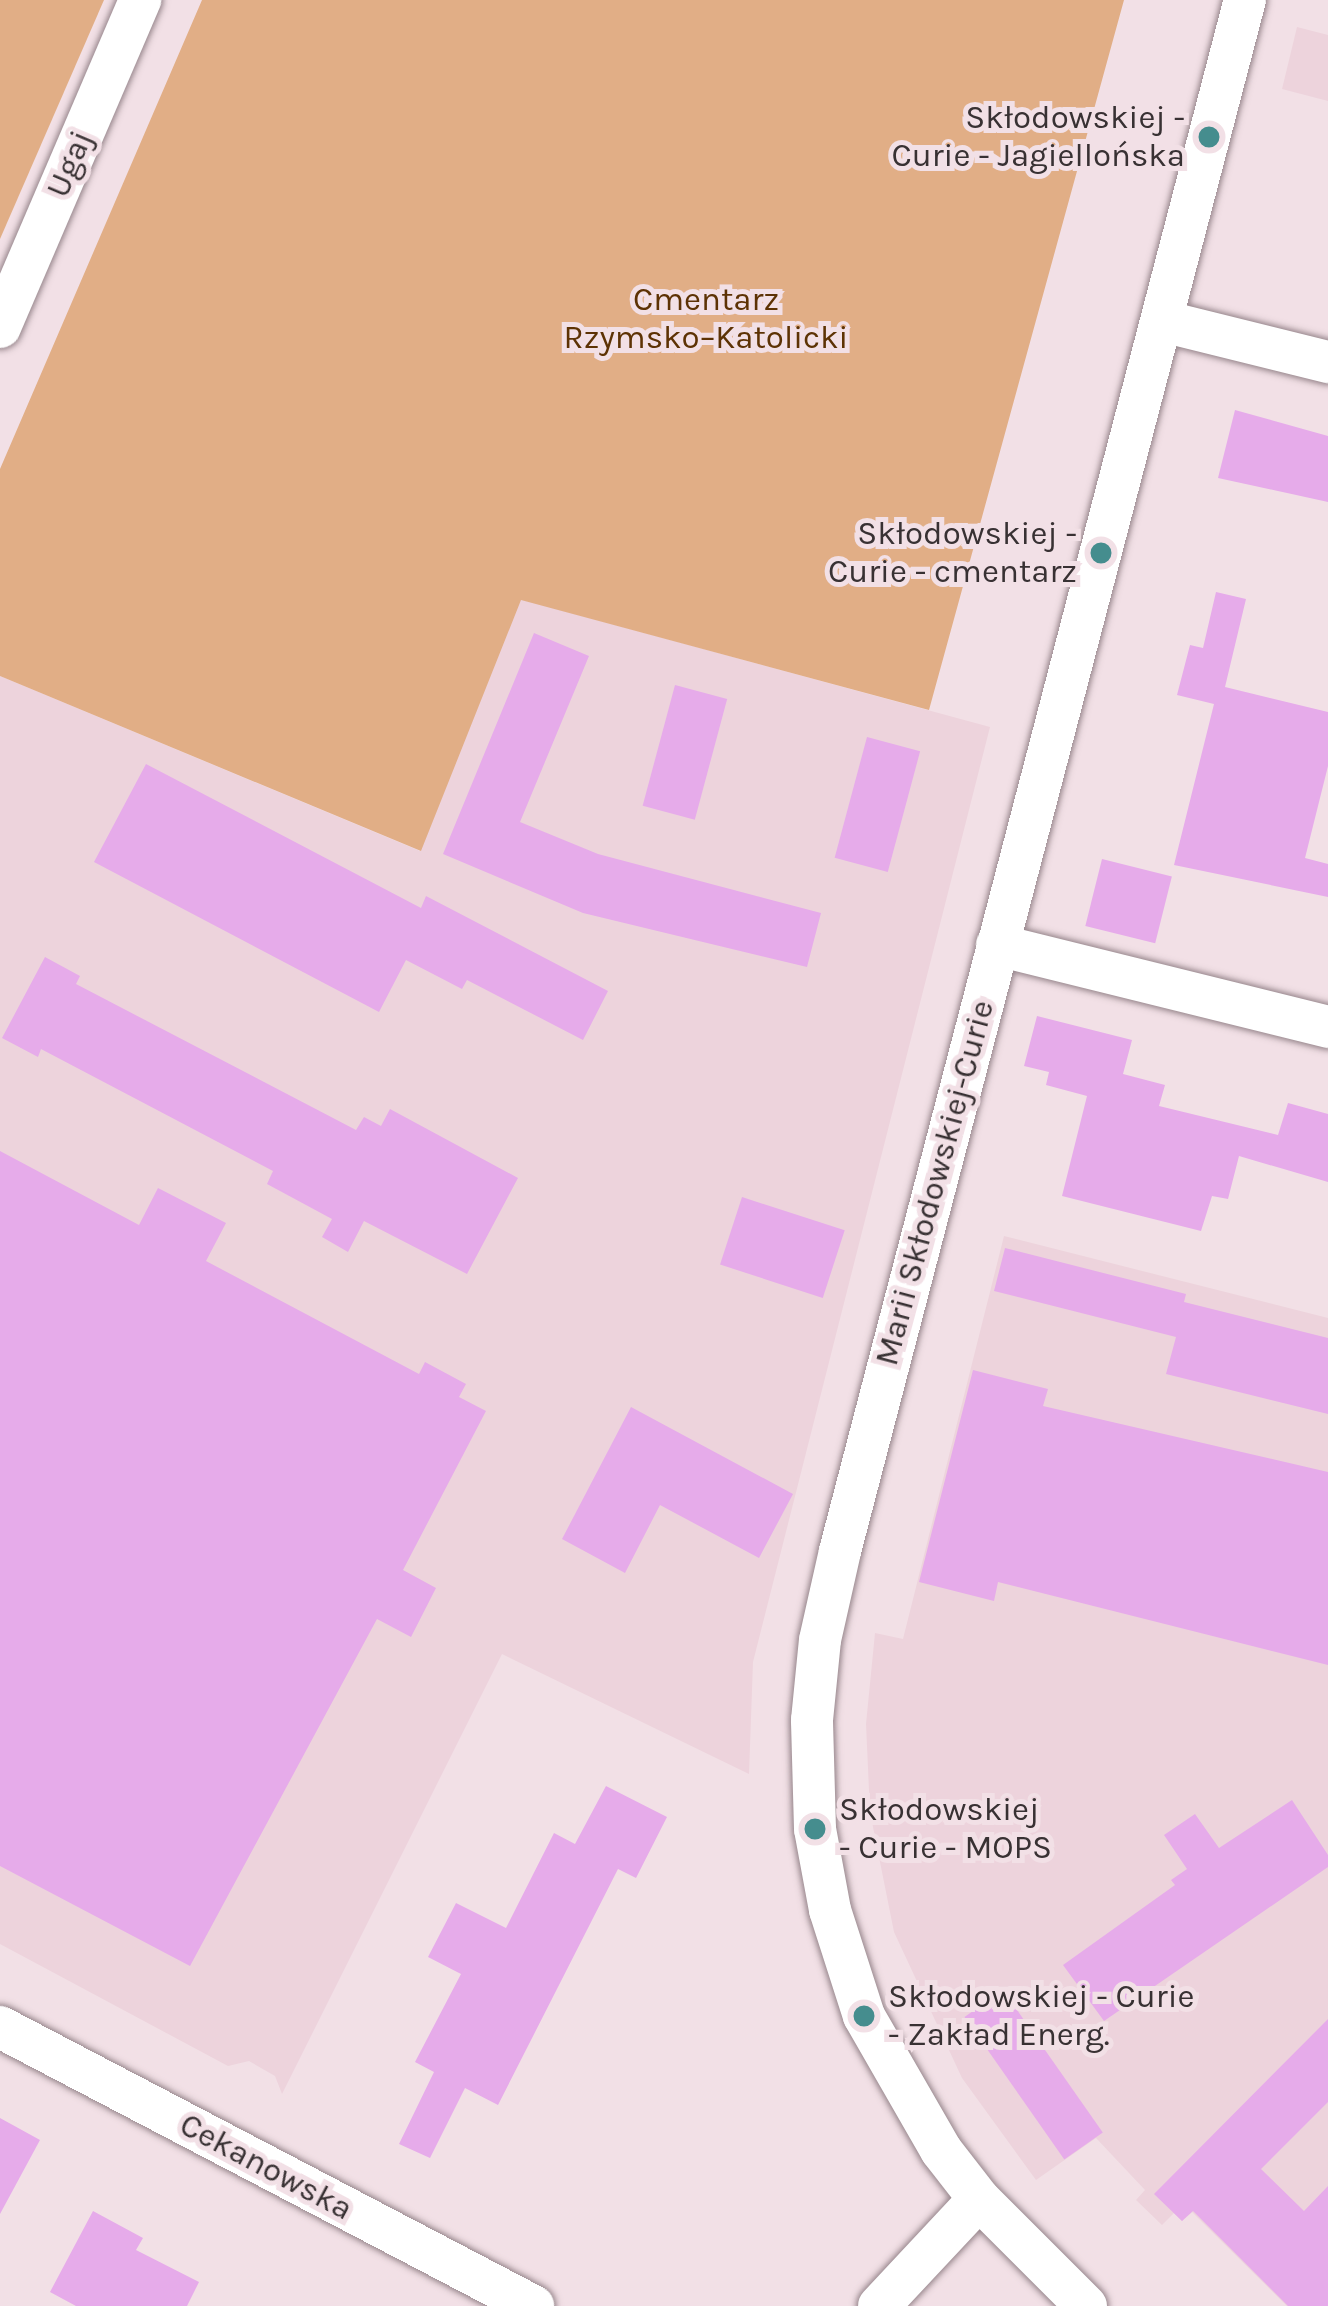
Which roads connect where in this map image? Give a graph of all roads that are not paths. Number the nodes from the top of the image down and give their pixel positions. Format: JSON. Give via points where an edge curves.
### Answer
{"nodes":[{"id":1,"x":140,"y":0,"type":"edge"},
{"id":2,"x":1245,"y":0,"type":"edge"},
{"id":3,"x":1162,"y":321,"type":"junction"},
{"id":4,"x":0,"y":327,"type":"edge"},
{"id":5,"x":1328,"y":362,"type":"edge"},
{"id":6,"x":997,"y":945,"type":"junction"},
{"id":7,"x":1328,"y":1027,"type":"edge"},
{"id":8,"x":0,"y":2027,"type":"edge"},
{"id":9,"x":979,"y":2199,"type":"junction"},
{"id":10,"x":532,"y":2306,"type":"edge"},
{"id":11,"x":879,"y":2306,"type":"edge"},
{"id":12,"x":1086,"y":2306,"type":"edge"}],
"edges":[{"from":1,"to":4,"type":"street","name":"Ugaj"},
{"from":2,"to":3,"type":"street","name":"Marii Skłodowskiej-Curie"},
{"from":3,"to":5,"type":"street"},
{"from":3,"to":6,"type":"street","name":"Marii Skłodowskiej-Curie"},
{"from":6,"to":7,"type":"street"},
{"from":6,"to":9,"type":"street","name":"Marii Skłodowskiej-Curie","via":[[840,1551],[812,1720],[815,1829],[858,2001],[941,2150]]},
{"from":8,"to":10,"type":"street","name":"Cekanowska"},
{"from":9,"to":11,"type":"street"},
{"from":9,"to":12,"type":"street","name":"Marii Skłodowskiej-Curie"}]}
